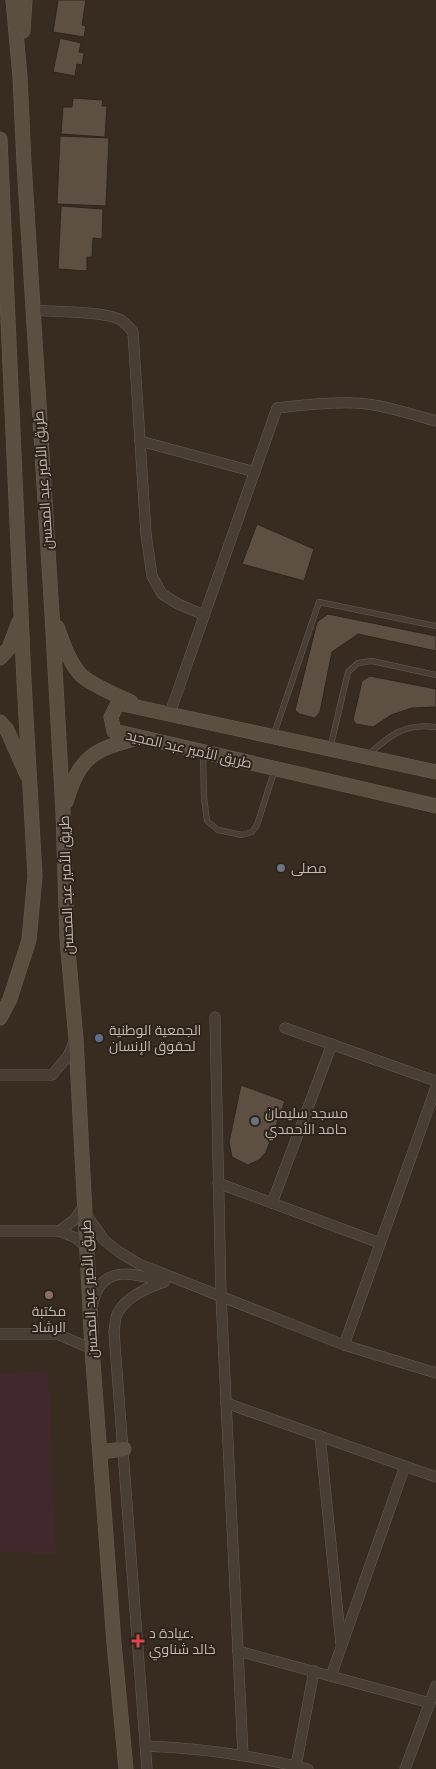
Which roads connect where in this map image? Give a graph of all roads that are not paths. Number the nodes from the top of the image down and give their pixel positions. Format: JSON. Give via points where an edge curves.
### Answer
{"nodes":[{"id":1,"x":13,"y":0,"type":"edge"},
{"id":2,"x":24,"y":0,"type":"edge"},
{"id":3,"x":20,"y":77,"type":"junction"},
{"id":4,"x":0,"y":139,"type":"edge"},
{"id":5,"x":32,"y":310,"type":"junction"},
{"id":6,"x":4,"y":334,"type":"edge"},
{"id":7,"x":436,"y":421,"type":"edge"},
{"id":8,"x":140,"y":441,"type":"junction"},
{"id":9,"x":255,"y":472,"type":"junction"},
{"id":10,"x":52,"y":614,"type":"junction"},
{"id":11,"x":204,"y":615,"type":"junction"},
{"id":12,"x":21,"y":617,"type":"junction"},
{"id":13,"x":436,"y":626,"type":"edge"},
{"id":14,"x":0,"y":658,"type":"edge"},
{"id":15,"x":436,"y":675,"type":"edge"},
{"id":16,"x":145,"y":708,"type":"junction"},
{"id":17,"x":170,"y":713,"type":"junction"},
{"id":18,"x":0,"y":722,"type":"edge"},
{"id":19,"x":436,"y":727,"type":"edge"},
{"id":20,"x":273,"y":736,"type":"junction"},
{"id":21,"x":138,"y":738,"type":"junction"},
{"id":22,"x":330,"y":749,"type":"junction"},
{"id":23,"x":203,"y":753,"type":"junction"},
{"id":24,"x":366,"y":757,"type":"junction"},
{"id":25,"x":275,"y":770,"type":"junction"},
{"id":26,"x":436,"y":772,"type":"edge"},
{"id":27,"x":31,"y":783,"type":"junction"},
{"id":28,"x":436,"y":806,"type":"edge"},
{"id":29,"x":63,"y":812,"type":"junction"},
{"id":30,"x":215,"y":1016,"type":"dead end"},
{"id":31,"x":0,"y":1018,"type":"edge"},
{"id":32,"x":286,"y":1028,"type":"dead end"},
{"id":33,"x":76,"y":1039,"type":"junction"},
{"id":34,"x":332,"y":1044,"type":"junction"},
{"id":35,"x":0,"y":1075,"type":"edge"},
{"id":36,"x":436,"y":1081,"type":"edge"},
{"id":37,"x":436,"y":1087,"type":"edge"},
{"id":38,"x":218,"y":1183,"type":"junction"},
{"id":39,"x":272,"y":1203,"type":"junction"},
{"id":40,"x":84,"y":1209,"type":"junction"},
{"id":41,"x":0,"y":1230,"type":"edge"},
{"id":42,"x":59,"y":1231,"type":"junction"},
{"id":43,"x":380,"y":1243,"type":"junction"},
{"id":44,"x":87,"y":1248,"type":"junction"},
{"id":45,"x":164,"y":1282,"type":"junction"},
{"id":46,"x":221,"y":1296,"type":"junction"},
{"id":47,"x":90,"y":1314,"type":"junction"},
{"id":48,"x":0,"y":1334,"type":"edge"},
{"id":49,"x":344,"y":1345,"type":"junction"},
{"id":50,"x":92,"y":1349,"type":"junction"},
{"id":51,"x":436,"y":1373,"type":"edge"},
{"id":52,"x":226,"y":1403,"type":"junction"},
{"id":53,"x":320,"y":1436,"type":"junction"},
{"id":54,"x":124,"y":1449,"type":"junction"},
{"id":55,"x":100,"y":1452,"type":"junction"},
{"id":56,"x":405,"y":1466,"type":"junction"},
{"id":57,"x":436,"y":1477,"type":"edge"},
{"id":58,"x":341,"y":1648,"type":"junction"},
{"id":59,"x":238,"y":1650,"type":"junction"},
{"id":60,"x":314,"y":1671,"type":"junction"},
{"id":61,"x":331,"y":1676,"type":"junction"},
{"id":62,"x":436,"y":1686,"type":"edge"},
{"id":63,"x":430,"y":1703,"type":"junction"},
{"id":64,"x":146,"y":1746,"type":"junction"},
{"id":65,"x":243,"y":1755,"type":"junction"},
{"id":66,"x":296,"y":1766,"type":"junction"},
{"id":67,"x":126,"y":1769,"type":"edge"},
{"id":68,"x":147,"y":1769,"type":"edge"},
{"id":69,"x":308,"y":1769,"type":"edge"},
{"id":70,"x":405,"y":1769,"type":"edge"}],
"edges":[{"from":1,"to":3,"type":"main road","name":"طريق الأمير عبد المحسن"},
{"from":2,"to":3,"type":"main road"},
{"from":3,"to":5,"type":"main road","name":"طريق الأمير عبد المحسن"},
{"from":4,"to":6,"type":"main road","name":"طريق الأمير عبد المحسن"},
{"from":5,"to":8,"type":"street","via":[[105,315],[129,326],[135,347]]},
{"from":5,"to":10,"type":"main road","name":"طريق الأمير عبد المحسن"},
{"from":6,"to":12,"type":"main road","name":"طريق الأمير عبد المحسن"},
{"from":7,"to":9,"type":"street","via":[[358,403],[277,408]]},
{"from":8,"to":9,"type":"street"},
{"from":8,"to":11,"type":"street","via":[[152,576],[162,594]]},
{"from":9,"to":11,"type":"street"},
{"from":10,"to":16,"type":"main road","via":[[68,655],[82,676]]},
{"from":10,"to":29,"type":"main road","name":"طريق الأمير عبد المحسن"},
{"from":11,"to":17,"type":"street"},
{"from":12,"to":14,"type":"main road","via":[[9,648]]},
{"from":12,"to":27,"type":"main road","name":"طريق الأمير عبد المحسن"},
{"from":13,"to":20,"type":"lane","via":[[319,602]]},
{"from":15,"to":22,"type":"lane","via":[[372,661],[358,663],[348,672]]},
{"from":16,"to":17,"type":"main road","name":"طريق الأمير عبد المجيد"},
{"from":16,"to":21,"type":"main road","name":"طريق الأمير عبد المجيد","via":[[118,703],[111,717],[114,732]]},
{"from":17,"to":20,"type":"main road","name":"طريق الأمير عبد المجيد"},
{"from":18,"to":27,"type":"main road","via":[[7,730]]},
{"from":19,"to":24,"type":"lane","via":[[406,728],[390,736]]},
{"from":20,"to":22,"type":"main road","name":"طريق الأمير عبد المجيد"},
{"from":21,"to":23,"type":"main road","name":"طريق الأمير عبد المجيد"},
{"from":21,"to":29,"type":"main road","via":[[98,751],[83,764],[73,780]]},
{"from":22,"to":24,"type":"main road","name":"طريق الأمير عبد المجيد"},
{"from":23,"to":25,"type":"main road","name":"طريق الأمير عبد المجيد"},
{"from":23,"to":25,"type":"lane","via":[[207,821],[218,830],[242,835],[252,832]]},
{"from":24,"to":26,"type":"main road","name":"طريق الأمير عبد المجيد"},
{"from":25,"to":28,"type":"main road","name":"طريق الأمير عبد المجيد"},
{"from":27,"to":31,"type":"main road","name":"طريق الأمير عبد المحسن","via":[[35,876],[28,940],[10,999]]},
{"from":29,"to":33,"type":"main road","name":"طريق الأمير عبد المحسن","via":[[67,939]]},
{"from":30,"to":38,"type":"street"},
{"from":32,"to":34,"type":"street"},
{"from":33,"to":35,"type":"street","via":[[68,1056],[52,1075]]},
{"from":33,"to":40,"type":"main road","name":"طريق الأمير عبد المحسن"},
{"from":34,"to":36,"type":"street"},
{"from":34,"to":39,"type":"street"},
{"from":37,"to":43,"type":"street"},
{"from":38,"to":39,"type":"street"},
{"from":38,"to":46,"type":"street"},
{"from":39,"to":43,"type":"street"},
{"from":40,"to":42,"type":"street"},
{"from":40,"to":44,"type":"main road","name":"طريق الأمير عبد المحسن"},
{"from":40,"to":46,"type":"street","via":[[104,1240],[120,1252],[139,1264]]},
{"from":41,"to":42,"type":"street"},
{"from":42,"to":44,"type":"street","via":[[76,1238]]},
{"from":43,"to":49,"type":"street"},
{"from":44,"to":47,"type":"main road","name":"طريق الأمير عبد المحسن"},
{"from":45,"to":46,"type":"street"},
{"from":45,"to":47,"type":"street","via":[[121,1274],[107,1278],[97,1290]]},
{"from":45,"to":54,"type":"street","via":[[146,1288],[118,1313],[114,1332]]},
{"from":46,"to":49,"type":"street"},
{"from":46,"to":52,"type":"street"},
{"from":47,"to":50,"type":"main road","name":"طريق الأمير عبد المحسن"},
{"from":48,"to":50,"type":"street","via":[[57,1334]]},
{"from":49,"to":51,"type":"street"},
{"from":50,"to":55,"type":"main road","name":"طريق الأمير عبد المحسن"},
{"from":52,"to":53,"type":"street"},
{"from":52,"to":59,"type":"street"},
{"from":53,"to":56,"type":"street"},
{"from":53,"to":58,"type":"street"},
{"from":54,"to":55,"type":"main road"},
{"from":54,"to":64,"type":"street"},
{"from":55,"to":67,"type":"main road","name":"طريق الأمير عبد المحسن"},
{"from":56,"to":57,"type":"street"},
{"from":56,"to":58,"type":"street"},
{"from":58,"to":61,"type":"street"},
{"from":59,"to":60,"type":"street"},
{"from":59,"to":65,"type":"street"},
{"from":60,"to":61,"type":"street"},
{"from":60,"to":66,"type":"street"},
{"from":61,"to":63,"type":"street"},
{"from":62,"to":63,"type":"street"},
{"from":63,"to":70,"type":"street"},
{"from":64,"to":65,"type":"street"},
{"from":64,"to":68,"type":"street"},
{"from":65,"to":66,"type":"street"},
{"from":66,"to":69,"type":"street"}]}
